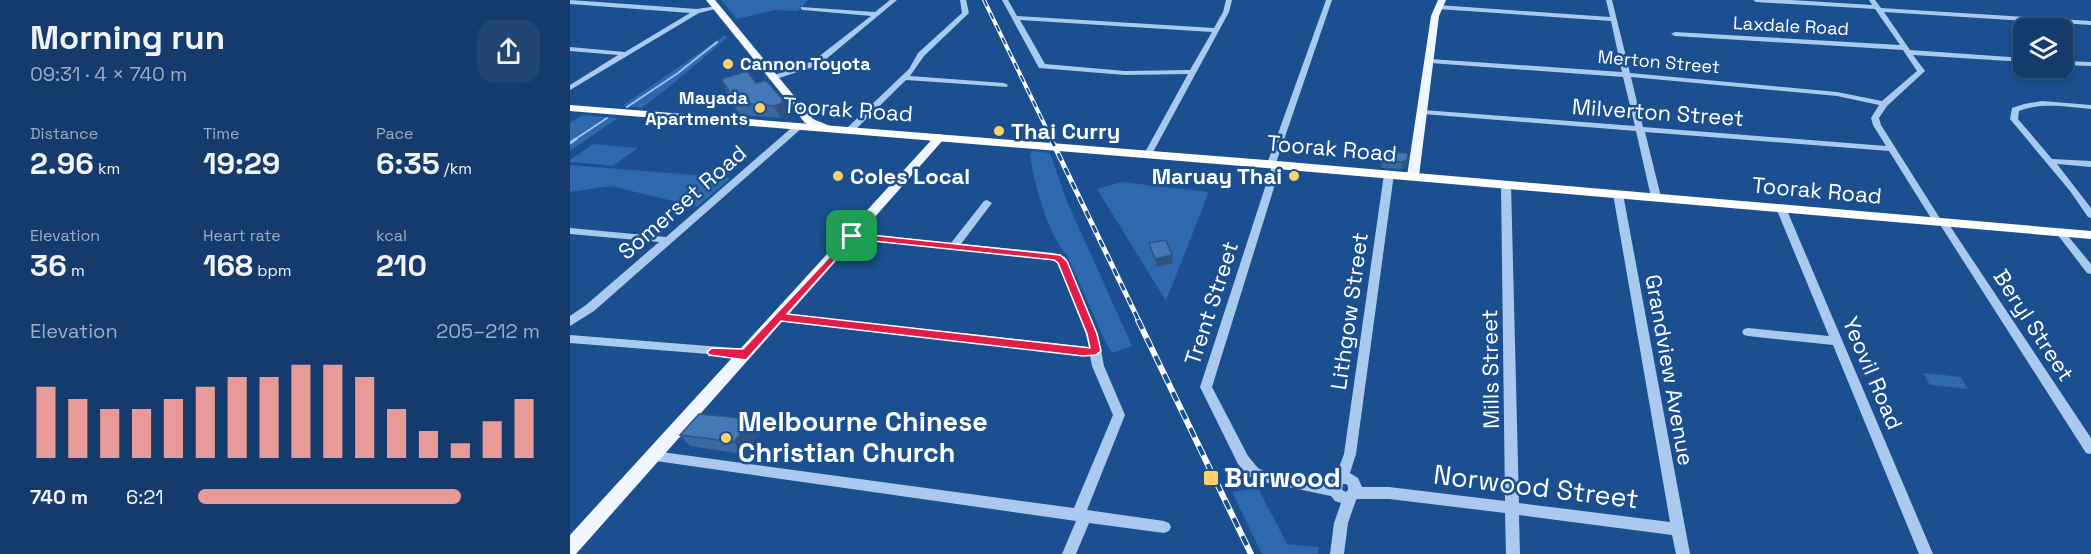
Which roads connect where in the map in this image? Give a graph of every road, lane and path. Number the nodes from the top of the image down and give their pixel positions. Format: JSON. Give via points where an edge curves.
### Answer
{"nodes":[{"id":1,"x":811,"y":0,"type":"edge"},
{"id":2,"x":894,"y":0,"type":"edge"},
{"id":3,"x":963,"y":0,"type":"edge"},
{"id":4,"x":1005,"y":0,"type":"edge"},
{"id":5,"x":1229,"y":0,"type":"edge"},
{"id":6,"x":1329,"y":0,"type":"edge"},
{"id":7,"x":1609,"y":0,"type":"edge"},
{"id":8,"x":1756,"y":0,"type":"edge"},
{"id":9,"x":574,"y":1,"type":"edge"},
{"id":10,"x":713,"y":4,"type":"edge"},
{"id":11,"x":1440,"y":4,"type":"edge"},
{"id":12,"x":1876,"y":6,"type":"edge"},
{"id":13,"x":698,"y":11,"type":"junction"},
{"id":14,"x":877,"y":14,"type":"junction"},
{"id":15,"x":1014,"y":18,"type":"junction"},
{"id":16,"x":1613,"y":19,"type":"junction"},
{"id":17,"x":2091,"y":23,"type":"edge"},
{"id":18,"x":1216,"y":30,"type":"junction"},
{"id":19,"x":1675,"y":34,"type":"dead end"},
{"id":20,"x":570,"y":50,"type":"edge"},
{"id":21,"x":1907,"y":50,"type":"junction"},
{"id":22,"x":627,"y":54,"type":"junction"},
{"id":23,"x":2013,"y":59,"type":"edge"},
{"id":24,"x":1430,"y":61,"type":"junction"},
{"id":25,"x":2073,"y":63,"type":"edge"},
{"id":26,"x":2091,"y":64,"type":"edge"},
{"id":27,"x":1193,"y":72,"type":"junction"},
{"id":28,"x":1627,"y":74,"type":"junction"},
{"id":29,"x":773,"y":77,"type":"junction"},
{"id":30,"x":905,"y":78,"type":"junction"},
{"id":31,"x":1004,"y":85,"type":"dead end"},
{"id":32,"x":570,"y":88,"type":"edge"},
{"id":33,"x":1884,"y":104,"type":"junction"},
{"id":34,"x":2091,"y":107,"type":"edge"},
{"id":35,"x":570,"y":108,"type":"edge"},
{"id":36,"x":1423,"y":112,"type":"junction"},
{"id":37,"x":802,"y":121,"type":"junction"},
{"id":38,"x":1640,"y":129,"type":"junction"},
{"id":39,"x":850,"y":130,"type":"junction"},
{"id":40,"x":940,"y":137,"type":"junction"},
{"id":41,"x":1891,"y":148,"type":"junction"},
{"id":42,"x":1148,"y":154,"type":"junction"},
{"id":43,"x":2048,"y":161,"type":"junction"},
{"id":44,"x":2091,"y":164,"type":"edge"},
{"id":45,"x":1274,"y":165,"type":"junction"},
{"id":46,"x":1389,"y":174,"type":"junction"},
{"id":47,"x":1413,"y":176,"type":"junction"},
{"id":48,"x":1506,"y":184,"type":"junction"},
{"id":49,"x":1618,"y":194,"type":"junction"},
{"id":50,"x":1656,"y":197,"type":"junction"},
{"id":51,"x":987,"y":203,"type":"dead end"},
{"id":52,"x":1781,"y":208,"type":"junction"},
{"id":53,"x":2091,"y":215,"type":"edge"},
{"id":54,"x":1940,"y":222,"type":"junction"},
{"id":55,"x":570,"y":231,"type":"edge"},
{"id":56,"x":2060,"y":232,"type":"junction"},
{"id":57,"x":2091,"y":235,"type":"edge"},
{"id":58,"x":852,"y":236,"type":"junction"},
{"id":59,"x":668,"y":240,"type":"junction"},
{"id":60,"x":954,"y":246,"type":"junction"},
{"id":61,"x":2091,"y":271,"type":"edge"},
{"id":62,"x":590,"y":308,"type":"junction"},
{"id":63,"x":778,"y":317,"type":"junction"},
{"id":64,"x":570,"y":322,"type":"edge"},
{"id":65,"x":570,"y":331,"type":"edge"},
{"id":66,"x":1748,"y":332,"type":"dead end"},
{"id":67,"x":570,"y":339,"type":"edge"},
{"id":68,"x":596,"y":339,"type":"junction"},
{"id":69,"x":1837,"y":341,"type":"junction"},
{"id":70,"x":1096,"y":351,"type":"junction"},
{"id":71,"x":744,"y":355,"type":"junction"},
{"id":72,"x":2090,"y":444,"type":"edge"},
{"id":73,"x":654,"y":456,"type":"junction"},
{"id":74,"x":1345,"y":487,"type":"junction"},
{"id":75,"x":1512,"y":508,"type":"junction"},
{"id":76,"x":1081,"y":515,"type":"junction"},
{"id":77,"x":1164,"y":527,"type":"dead end"},
{"id":78,"x":1678,"y":529,"type":"junction"},
{"id":79,"x":570,"y":548,"type":"edge"},
{"id":80,"x":1069,"y":554,"type":"edge"},
{"id":81,"x":1336,"y":554,"type":"edge"},
{"id":82,"x":1513,"y":554,"type":"edge"},
{"id":83,"x":1683,"y":554,"type":"edge"},
{"id":84,"x":1926,"y":554,"type":"edge"}],
"edges":[{"from":1,"to":14,"type":"street","via":[[803,8]]},
{"from":2,"to":14,"type":"street"},
{"from":3,"to":30,"type":"street","via":[[966,13],[921,56]]},
{"from":4,"to":15,"type":"street"},
{"from":5,"to":18,"type":"street"},
{"from":6,"to":45,"type":"street","name":"Trent Street"},
{"from":7,"to":16,"type":"street"},
{"from":8,"to":12,"type":"street"},
{"from":9,"to":13,"type":"street"},
{"from":10,"to":13,"type":"street"},
{"from":10,"to":29,"type":"main road"},
{"from":11,"to":16,"type":"street"},
{"from":11,"to":24,"type":"main road"},
{"from":12,"to":17,"type":"street"},
{"from":12,"to":21,"type":"street"},
{"from":13,"to":22,"type":"street"},
{"from":14,"to":29,"type":"street","via":[[816,63]]},
{"from":15,"to":18,"type":"street"},
{"from":15,"to":27,"type":"street","via":[[1042,66],[1125,73]]},
{"from":16,"to":28,"type":"street"},
{"from":18,"to":27,"type":"street"},
{"from":19,"to":21,"type":"street","name":"Laxdale Road"},
{"from":20,"to":22,"type":"street"},
{"from":21,"to":23,"type":"street","name":"Laxdale Road"},
{"from":21,"to":33,"type":"street","via":[[1922,71]]},
{"from":22,"to":32,"type":"street"},
{"from":24,"to":28,"type":"street","name":"Merton Street"},
{"from":24,"to":36,"type":"main road"},
{"from":25,"to":26,"type":"street"},
{"from":27,"to":42,"type":"street"},
{"from":28,"to":33,"type":"street","name":"Merton Street","via":[[1837,94]]},
{"from":28,"to":38,"type":"street"},
{"from":29,"to":37,"type":"main road"},
{"from":30,"to":31,"type":"street"},
{"from":30,"to":39,"type":"street"},
{"from":33,"to":41,"type":"street","name":"Beryl Street","via":[[1875,118]]},
{"from":34,"to":43,"type":"street","via":[[2046,104],[2024,105],[2014,110],[2014,119]]},
{"from":35,"to":37,"type":"highway","name":"Toorak Road","via":[[783,125]]},
{"from":36,"to":38,"type":"street","name":"Milverton Street"},
{"from":36,"to":47,"type":"main road"},
{"from":37,"to":39,"type":"highway","name":"Toorak Road"},
{"from":37,"to":59,"type":"street","name":"Somerset Road"},
{"from":38,"to":41,"type":"street","name":"Milverton Street"},
{"from":38,"to":50,"type":"street"},
{"from":39,"to":40,"type":"highway","name":"Toorak Road"},
{"from":40,"to":42,"type":"highway","name":"Toorak Road"},
{"from":40,"to":58,"type":"main road"},
{"from":41,"to":54,"type":"street","name":"Beryl Street"},
{"from":42,"to":45,"type":"highway","name":"Toorak Road"},
{"from":43,"to":44,"type":"street"},
{"from":43,"to":53,"type":"street"},
{"from":45,"to":46,"type":"highway","name":"Toorak Road"},
{"from":45,"to":74,"type":"street","name":"Trent Street","via":[[1206,387],[1248,467],[1264,477]]},
{"from":46,"to":47,"type":"highway","name":"Toorak Road"},
{"from":46,"to":74,"type":"street","name":"Lithgow Street"},
{"from":47,"to":48,"type":"highway","name":"Toorak Road"},
{"from":48,"to":49,"type":"highway","name":"Toorak Road"},
{"from":48,"to":75,"type":"street","name":"Mills Street"},
{"from":49,"to":50,"type":"highway","name":"Toorak Road"},
{"from":49,"to":78,"type":"street","name":"Grandview Avenue"},
{"from":50,"to":52,"type":"highway","name":"Toorak Road"},
{"from":51,"to":60,"type":"street"},
{"from":52,"to":54,"type":"highway","name":"Toorak Road"},
{"from":52,"to":69,"type":"street","name":"Yeovil Road"},
{"from":54,"to":56,"type":"highway","name":"Toorak Road"},
{"from":54,"to":72,"type":"street","name":"Beryl Street"},
{"from":55,"to":59,"type":"street"},
{"from":56,"to":57,"type":"highway","name":"Toorak Road"},
{"from":56,"to":61,"type":"street"},
{"from":58,"to":60,"type":"street"},
{"from":58,"to":63,"type":"main road"},
{"from":59,"to":62,"type":"street","name":"Somerset Road"},
{"from":60,"to":70,"type":"street","via":[[1059,258]]},
{"from":62,"to":64,"type":"street","name":"Somerset Road"},
{"from":62,"to":65,"type":"street","name":"Somerset Road"},
{"from":63,"to":70,"type":"street"},
{"from":63,"to":71,"type":"main road"},
{"from":65,"to":68,"type":"street"},
{"from":66,"to":69,"type":"street"},
{"from":67,"to":68,"type":"street"},
{"from":68,"to":71,"type":"street"},
{"from":69,"to":84,"type":"street","name":"Yeovil Road"},
{"from":70,"to":76,"type":"street","via":[[1119,418]]},
{"from":71,"to":73,"type":"main road"},
{"from":73,"to":76,"type":"street"},
{"from":73,"to":79,"type":"main road"},
{"from":74,"to":75,"type":"street","name":"Norwood Street"},
{"from":74,"to":81,"type":"street","name":"Lithgow Street"},
{"from":75,"to":78,"type":"street","name":"Norwood Street"},
{"from":75,"to":82,"type":"street","name":"Mills Street"},
{"from":76,"to":77,"type":"street"},
{"from":76,"to":80,"type":"street"},
{"from":78,"to":83,"type":"street","name":"Grandview Avenue"}]}
